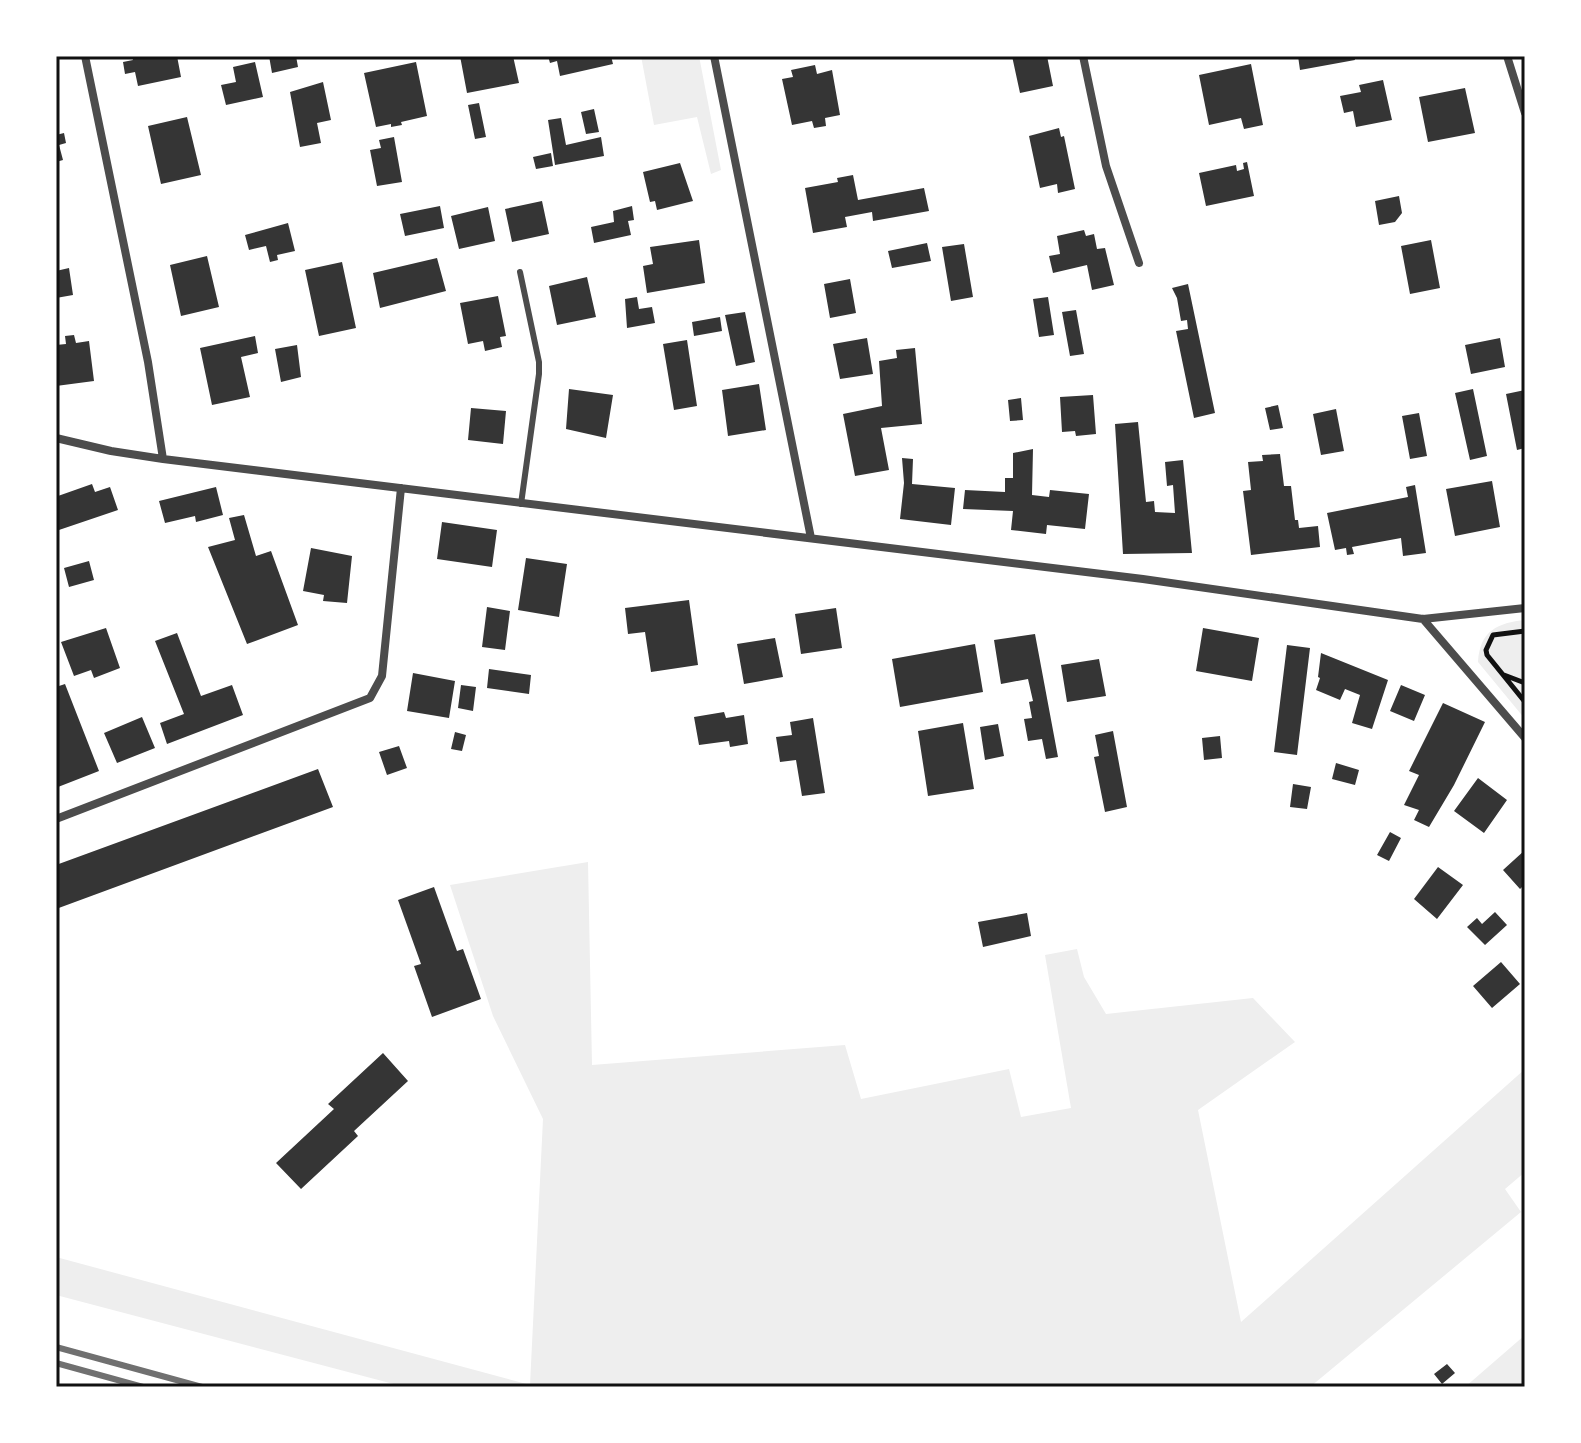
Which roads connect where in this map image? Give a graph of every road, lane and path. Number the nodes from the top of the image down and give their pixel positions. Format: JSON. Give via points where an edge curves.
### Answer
{"nodes":[{"id":1,"x":85,"y":56,"type":"edge"},
{"id":2,"x":714,"y":56,"type":"edge"},
{"id":3,"x":1083,"y":56,"type":"edge"},
{"id":4,"x":1507,"y":56,"type":"edge"},
{"id":5,"x":1525,"y":113,"type":"edge"},
{"id":6,"x":1139,"y":263,"type":"dead end"},
{"id":7,"x":520,"y":272,"type":"dead end"},
{"id":8,"x":56,"y":438,"type":"edge"},
{"id":9,"x":163,"y":459,"type":"junction"},
{"id":10,"x":401,"y":488,"type":"junction"},
{"id":11,"x":521,"y":504,"type":"junction"},
{"id":12,"x":811,"y":538,"type":"junction"},
{"id":13,"x":1525,"y":608,"type":"edge"},
{"id":14,"x":1423,"y":619,"type":"junction"},
{"id":15,"x":1525,"y":631,"type":"edge"},
{"id":16,"x":1503,"y":675,"type":"junction"},
{"id":17,"x":1525,"y":683,"type":"edge"},
{"id":18,"x":1525,"y":702,"type":"edge"},
{"id":19,"x":1525,"y":738,"type":"edge"},
{"id":20,"x":56,"y":819,"type":"edge"}],
"edges":[{"from":1,"to":9,"type":"street"},
{"from":2,"to":12,"type":"street"},
{"from":3,"to":6,"type":"street","via":[[1106,166]]},
{"from":4,"to":5,"type":"street"},
{"from":7,"to":11,"type":"lane","via":[[539,362]]},
{"from":8,"to":9,"type":"street"},
{"from":9,"to":10,"type":"street"},
{"from":10,"to":11,"type":"street"},
{"from":10,"to":20,"type":"street","via":[[382,676],[370,698]]},
{"from":11,"to":12,"type":"street"},
{"from":12,"to":14,"type":"street"},
{"from":13,"to":14,"type":"street"},
{"from":14,"to":19,"type":"street"},
{"from":15,"to":16,"type":"path","via":[[1493,635],[1487,655]]},
{"from":16,"to":17,"type":"path"},
{"from":16,"to":18,"type":"path"}]}
